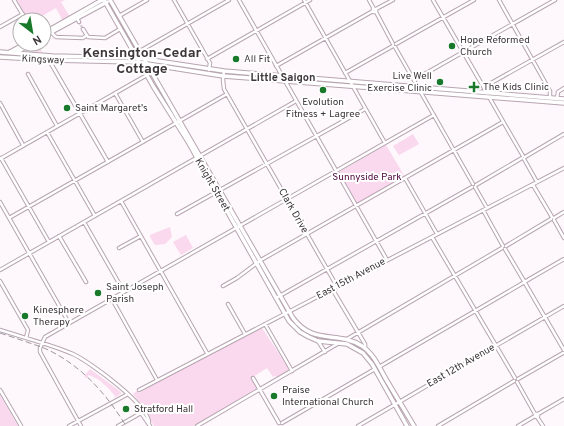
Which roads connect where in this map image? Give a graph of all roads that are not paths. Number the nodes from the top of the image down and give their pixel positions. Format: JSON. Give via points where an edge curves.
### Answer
{"nodes":[{"id":1,"x":14,"y":0,"type":"edge"},
{"id":2,"x":106,"y":0,"type":"edge"},
{"id":3,"x":147,"y":0,"type":"edge"},
{"id":4,"x":174,"y":0,"type":"edge"},
{"id":5,"x":230,"y":0,"type":"edge"},
{"id":6,"x":239,"y":0,"type":"edge"},
{"id":7,"x":310,"y":0,"type":"edge"},
{"id":8,"x":369,"y":0,"type":"edge"},
{"id":9,"x":393,"y":0,"type":"edge"},
{"id":10,"x":433,"y":0,"type":"edge"},
{"id":11,"x":474,"y":0,"type":"edge"},
{"id":12,"x":499,"y":0,"type":"edge"},
{"id":13,"x":556,"y":0,"type":"edge"},
{"id":14,"x":304,"y":2,"type":"edge"},
{"id":15,"x":375,"y":10,"type":"junction"},
{"id":16,"x":22,"y":12,"type":"edge"},
{"id":17,"x":119,"y":16,"type":"junction"},
{"id":18,"x":444,"y":17,"type":"junction"},
{"id":19,"x":12,"y":20,"type":"edge"},
{"id":20,"x":187,"y":24,"type":"junction"},
{"id":21,"x":512,"y":24,"type":"junction"},
{"id":22,"x":0,"y":27,"type":"edge"},
{"id":23,"x":83,"y":29,"type":"tunnel mouth"},
{"id":24,"x":121,"y":29,"type":"junction"},
{"id":25,"x":52,"y":30,"type":"edge"},
{"id":26,"x":52,"y":31,"type":"edge"},
{"id":27,"x":256,"y":31,"type":"junction"},
{"id":28,"x":52,"y":32,"type":"edge"},
{"id":29,"x":87,"y":35,"type":"junction"},
{"id":30,"x":325,"y":39,"type":"junction"},
{"id":31,"x":564,"y":42,"type":"edge"},
{"id":32,"x":394,"y":45,"type":"junction"},
{"id":33,"x":12,"y":51,"type":"edge"},
{"id":34,"x":0,"y":52,"type":"edge"},
{"id":35,"x":139,"y":52,"type":"junction"},
{"id":36,"x":463,"y":52,"type":"junction"},
{"id":37,"x":9,"y":53,"type":"junction"},
{"id":38,"x":15,"y":53,"type":"junction"},
{"id":39,"x":46,"y":55,"type":"junction"},
{"id":40,"x":0,"y":57,"type":"edge"},
{"id":41,"x":6,"y":58,"type":"junction"},
{"id":42,"x":138,"y":58,"type":"junction"},
{"id":43,"x":143,"y":59,"type":"junction"},
{"id":44,"x":207,"y":59,"type":"junction"},
{"id":45,"x":532,"y":59,"type":"junction"},
{"id":46,"x":49,"y":60,"type":"junction"},
{"id":47,"x":140,"y":63,"type":"junction"},
{"id":48,"x":146,"y":64,"type":"junction"},
{"id":49,"x":276,"y":66,"type":"junction"},
{"id":50,"x":209,"y":72,"type":"junction"},
{"id":51,"x":224,"y":73,"type":"junction"},
{"id":52,"x":345,"y":73,"type":"junction"},
{"id":53,"x":28,"y":74,"type":"dead end"},
{"id":54,"x":147,"y":75,"type":"junction"},
{"id":55,"x":281,"y":76,"type":"junction"},
{"id":56,"x":284,"y":80,"type":"junction"},
{"id":57,"x":414,"y":80,"type":"junction"},
{"id":58,"x":349,"y":81,"type":"junction"},
{"id":59,"x":353,"y":86,"type":"junction"},
{"id":60,"x":418,"y":87,"type":"junction"},
{"id":61,"x":484,"y":87,"type":"junction"},
{"id":62,"x":564,"y":88,"type":"edge"},
{"id":63,"x":420,"y":91,"type":"junction"},
{"id":64,"x":487,"y":92,"type":"junction"},
{"id":65,"x":115,"y":93,"type":"junction"},
{"id":66,"x":227,"y":94,"type":"junction"},
{"id":67,"x":489,"y":97,"type":"junction"},
{"id":68,"x":550,"y":98,"type":"junction"},
{"id":69,"x":557,"y":98,"type":"junction"},
{"id":70,"x":564,"y":99,"type":"edge"},
{"id":71,"x":296,"y":101,"type":"junction"},
{"id":72,"x":0,"y":103,"type":"edge"},
{"id":73,"x":564,"y":103,"type":"edge"},
{"id":74,"x":365,"y":109,"type":"junction"},
{"id":75,"x":80,"y":113,"type":"junction"},
{"id":76,"x":434,"y":115,"type":"junction"},
{"id":77,"x":178,"y":122,"type":"junction"},
{"id":78,"x":504,"y":122,"type":"junction"},
{"id":79,"x":57,"y":126,"type":"junction"},
{"id":80,"x":247,"y":129,"type":"junction"},
{"id":81,"x":47,"y":132,"type":"junction"},
{"id":82,"x":564,"y":134,"type":"edge"},
{"id":83,"x":316,"y":136,"type":"junction"},
{"id":84,"x":143,"y":142,"type":"junction"},
{"id":85,"x":385,"y":143,"type":"junction"},
{"id":86,"x":23,"y":146,"type":"junction"},
{"id":87,"x":454,"y":150,"type":"junction"},
{"id":88,"x":198,"y":157,"type":"junction"},
{"id":89,"x":523,"y":157,"type":"junction"},
{"id":90,"x":1,"y":159,"type":"edge"},
{"id":91,"x":108,"y":162,"type":"junction"},
{"id":92,"x":267,"y":164,"type":"junction"},
{"id":93,"x":564,"y":168,"type":"edge"},
{"id":94,"x":336,"y":171,"type":"junction"},
{"id":95,"x":405,"y":178,"type":"junction"},
{"id":96,"x":74,"y":181,"type":"junction"},
{"id":97,"x":537,"y":182,"type":"junction"},
{"id":98,"x":533,"y":184,"type":"junction"},
{"id":99,"x":474,"y":186,"type":"junction"},
{"id":100,"x":218,"y":192,"type":"junction"},
{"id":101,"x":287,"y":199,"type":"junction"},
{"id":102,"x":121,"y":201,"type":"junction"},
{"id":103,"x":0,"y":202,"type":"edge"},
{"id":104,"x":356,"y":206,"type":"junction"},
{"id":105,"x":29,"y":207,"type":"junction"},
{"id":106,"x":487,"y":208,"type":"junction"},
{"id":107,"x":483,"y":210,"type":"junction"},
{"id":108,"x":564,"y":212,"type":"edge"},
{"id":109,"x":425,"y":213,"type":"junction"},
{"id":110,"x":176,"y":214,"type":"dead end"},
{"id":111,"x":95,"y":216,"type":"junction"},
{"id":112,"x":9,"y":218,"type":"junction"},
{"id":113,"x":553,"y":219,"type":"junction"},
{"id":114,"x":84,"y":222,"type":"junction"},
{"id":115,"x":238,"y":227,"type":"junction"},
{"id":116,"x":307,"y":234,"type":"junction"},
{"id":117,"x":437,"y":234,"type":"junction"},
{"id":118,"x":59,"y":236,"type":"junction"},
{"id":119,"x":141,"y":236,"type":"junction"},
{"id":120,"x":432,"y":237,"type":"junction"},
{"id":121,"x":564,"y":238,"type":"edge"},
{"id":122,"x":49,"y":242,"type":"junction"},
{"id":123,"x":376,"y":242,"type":"junction"},
{"id":124,"x":504,"y":247,"type":"junction"},
{"id":125,"x":119,"y":248,"type":"dead end"},
{"id":126,"x":29,"y":253,"type":"junction"},
{"id":127,"x":564,"y":259,"type":"edge"},
{"id":128,"x":387,"y":260,"type":"junction"},
{"id":129,"x":259,"y":262,"type":"junction"},
{"id":130,"x":327,"y":269,"type":"junction"},
{"id":131,"x":0,"y":270,"type":"edge"},
{"id":132,"x":160,"y":271,"type":"junction"},
{"id":133,"x":455,"y":276,"type":"junction"},
{"id":134,"x":0,"y":281,"type":"edge"},
{"id":135,"x":86,"y":282,"type":"dead end"},
{"id":136,"x":524,"y":282,"type":"junction"},
{"id":137,"x":223,"y":286,"type":"dead end"},
{"id":138,"x":335,"y":288,"type":"junction"},
{"id":139,"x":124,"y":292,"type":"junction"},
{"id":140,"x":278,"y":297,"type":"junction"},
{"id":141,"x":112,"y":299,"type":"junction"},
{"id":142,"x":228,"y":304,"type":"dead end"},
{"id":143,"x":564,"y":306,"type":"edge"},
{"id":144,"x":476,"y":310,"type":"junction"},
{"id":145,"x":286,"y":312,"type":"junction"},
{"id":146,"x":545,"y":317,"type":"junction"},
{"id":147,"x":69,"y":323,"type":"junction"},
{"id":148,"x":264,"y":324,"type":"junction"},
{"id":149,"x":0,"y":330,"type":"edge"},
{"id":150,"x":358,"y":333,"type":"junction"},
{"id":151,"x":245,"y":334,"type":"junction"},
{"id":152,"x":26,"y":338,"type":"junction"},
{"id":153,"x":347,"y":339,"type":"junction"},
{"id":154,"x":318,"y":341,"type":"junction"},
{"id":155,"x":340,"y":342,"type":"junction"},
{"id":156,"x":41,"y":344,"type":"junction"},
{"id":157,"x":496,"y":346,"type":"junction"},
{"id":158,"x":365,"y":349,"type":"junction"},
{"id":159,"x":325,"y":352,"type":"junction"},
{"id":160,"x":564,"y":352,"type":"edge"},
{"id":161,"x":207,"y":353,"type":"junction"},
{"id":162,"x":377,"y":368,"type":"junction"},
{"id":163,"x":292,"y":371,"type":"junction"},
{"id":164,"x":253,"y":378,"type":"dead end"},
{"id":165,"x":157,"y":380,"type":"junction"},
{"id":166,"x":516,"y":380,"type":"junction"},
{"id":167,"x":0,"y":390,"type":"edge"},
{"id":168,"x":139,"y":390,"type":"dead end"},
{"id":169,"x":260,"y":390,"type":"junction"},
{"id":170,"x":129,"y":394,"type":"junction"},
{"id":171,"x":564,"y":399,"type":"edge"},
{"id":172,"x":399,"y":402,"type":"junction"},
{"id":173,"x":137,"y":404,"type":"junction"},
{"id":174,"x":394,"y":405,"type":"junction"},
{"id":175,"x":141,"y":413,"type":"junction"},
{"id":176,"x":536,"y":415,"type":"junction"},
{"id":177,"x":79,"y":421,"type":"junction"},
{"id":178,"x":150,"y":425,"type":"edge"},
{"id":179,"x":280,"y":425,"type":"edge"},
{"id":180,"x":21,"y":426,"type":"edge"},
{"id":181,"x":69,"y":426,"type":"edge"},
{"id":182,"x":82,"y":426,"type":"edge"},
{"id":183,"x":118,"y":426,"type":"edge"},
{"id":184,"x":198,"y":426,"type":"edge"},
{"id":185,"x":358,"y":426,"type":"edge"},
{"id":186,"x":408,"y":426,"type":"edge"},
{"id":187,"x":414,"y":426,"type":"edge"},
{"id":188,"x":438,"y":426,"type":"edge"},
{"id":189,"x":518,"y":426,"type":"edge"},
{"id":190,"x":543,"y":426,"type":"edge"}],
"edges":[{"from":1,"to":16,"type":"street"},
{"from":2,"to":17,"type":"main road","name":"Knight Street"},
{"from":2,"to":24,"type":"main road","name":"Knight Street"},
{"from":2,"to":25,"type":"main road"},
{"from":2,"to":26,"type":"main road","via":[[78,20]]},
{"from":3,"to":17,"type":"street"},
{"from":4,"to":20,"type":"street"},
{"from":5,"to":20,"type":"street"},
{"from":6,"to":27,"type":"street"},
{"from":7,"to":14,"type":"street"},
{"from":8,"to":15,"type":"street"},
{"from":9,"to":15,"type":"street"},
{"from":10,"to":18,"type":"street"},
{"from":11,"to":18,"type":"street"},
{"from":12,"to":21,"type":"street"},
{"from":13,"to":21,"type":"street"},
{"from":14,"to":27,"type":"street"},
{"from":14,"to":30,"type":"street"},
{"from":15,"to":30,"type":"street"},
{"from":15,"to":32,"type":"street"},
{"from":17,"to":35,"type":"main road","name":"Knight Street"},
{"from":18,"to":32,"type":"street"},
{"from":18,"to":36,"type":"street"},
{"from":19,"to":22,"type":"street"},
{"from":20,"to":35,"type":"street"},
{"from":20,"to":44,"type":"street"},
{"from":21,"to":36,"type":"street"},
{"from":21,"to":45,"type":"street"},
{"from":23,"to":29,"type":"street"},
{"from":24,"to":29,"type":"street","via":[[105,38],[91,38]]},
{"from":24,"to":42,"type":"main road","name":"Knight Street"},
{"from":27,"to":44,"type":"street"},
{"from":27,"to":49,"type":"street"},
{"from":28,"to":29,"type":"street","via":[[56,37],[83,38]]},
{"from":30,"to":49,"type":"street"},
{"from":30,"to":52,"type":"street"},
{"from":31,"to":45,"type":"street"},
{"from":32,"to":52,"type":"street"},
{"from":32,"to":57,"type":"street"},
{"from":33,"to":37,"type":"main road"},
{"from":34,"to":37,"type":"main road","name":"Kingsway"},
{"from":35,"to":43,"type":"main road","name":"Knight Street"},
{"from":36,"to":57,"type":"street"},
{"from":36,"to":61,"type":"street"},
{"from":37,"to":38,"type":"main road","name":"Kingsway"},
{"from":38,"to":39,"type":"main road","name":"Kingsway"},
{"from":38,"to":41,"type":"main road"},
{"from":39,"to":42,"type":"main road","name":"Kingsway"},
{"from":39,"to":46,"type":"street"},
{"from":40,"to":41,"type":"main road","name":"Kingsway"},
{"from":41,"to":46,"type":"main road","name":"Kingsway"},
{"from":42,"to":43,"type":"main road","name":"Kingsway"},
{"from":42,"to":47,"type":"main road","name":"Knight Street"},
{"from":43,"to":48,"type":"main road","name":"Knight Street"},
{"from":43,"to":50,"type":"main road","name":"Kingsway"},
{"from":44,"to":50,"type":"street","via":[[210,64]]},
{"from":45,"to":61,"type":"street"},
{"from":45,"to":68,"type":"street","via":[[550,90]]},
{"from":46,"to":47,"type":"main road","name":"Kingsway"},
{"from":46,"to":75,"type":"street"},
{"from":47,"to":48,"type":"main road","name":"Kingsway"},
{"from":47,"to":54,"type":"main road","name":"Knight Street"},
{"from":48,"to":50,"type":"main road","name":"Kingsway"},
{"from":48,"to":77,"type":"main road","name":"Knight Street"},
{"from":49,"to":55,"type":"street"},
{"from":50,"to":51,"type":"main road","name":"Kingsway"},
{"from":51,"to":55,"type":"main road","name":"Kingsway"},
{"from":51,"to":56,"type":"main road","name":"Kingsway"},
{"from":51,"to":66,"type":"street","name":"Clark Drive","via":[[223,86]]},
{"from":52,"to":58,"type":"street"},
{"from":53,"to":79,"type":"street"},
{"from":54,"to":65,"type":"street"},
{"from":54,"to":77,"type":"main road","name":"Knight Street"},
{"from":55,"to":56,"type":"street"},
{"from":55,"to":58,"type":"main road","name":"Kingsway"},
{"from":56,"to":59,"type":"main road","name":"Kingsway"},
{"from":56,"to":71,"type":"street"},
{"from":57,"to":60,"type":"street"},
{"from":58,"to":59,"type":"street"},
{"from":58,"to":60,"type":"main road","name":"Kingsway"},
{"from":59,"to":63,"type":"main road","name":"Kingsway"},
{"from":59,"to":74,"type":"street"},
{"from":60,"to":63,"type":"street"},
{"from":60,"to":64,"type":"main road","name":"Kingsway"},
{"from":61,"to":64,"type":"street"},
{"from":62,"to":69,"type":"street","via":[[558,92]]},
{"from":63,"to":67,"type":"main road","name":"Kingsway"},
{"from":63,"to":76,"type":"street"},
{"from":64,"to":67,"type":"street"},
{"from":64,"to":68,"type":"main road","name":"Kingsway"},
{"from":65,"to":75,"type":"street"},
{"from":65,"to":84,"type":"street"},
{"from":66,"to":77,"type":"street"},
{"from":66,"to":80,"type":"street","name":"Clark Drive"},
{"from":67,"to":73,"type":"main road","name":"Kingsway"},
{"from":67,"to":78,"type":"street"},
{"from":68,"to":69,"type":"main road","name":"Kingsway"},
{"from":69,"to":70,"type":"main road","name":"Kingsway"},
{"from":71,"to":80,"type":"street"},
{"from":71,"to":83,"type":"street"},
{"from":72,"to":86,"type":"street"},
{"from":74,"to":83,"type":"street"},
{"from":74,"to":85,"type":"street"},
{"from":75,"to":79,"type":"street"},
{"from":75,"to":91,"type":"street"},
{"from":76,"to":85,"type":"street"},
{"from":76,"to":87,"type":"street"},
{"from":77,"to":84,"type":"street"},
{"from":77,"to":88,"type":"main road","name":"Knight Street"},
{"from":78,"to":87,"type":"street"},
{"from":78,"to":89,"type":"street"},
{"from":79,"to":81,"type":"street"},
{"from":80,"to":88,"type":"street"},
{"from":80,"to":92,"type":"street","name":"Clark Drive"},
{"from":81,"to":86,"type":"street"},
{"from":81,"to":96,"type":"street"},
{"from":82,"to":89,"type":"street"},
{"from":83,"to":92,"type":"street"},
{"from":83,"to":94,"type":"street"},
{"from":84,"to":91,"type":"street"},
{"from":85,"to":94,"type":"street"},
{"from":86,"to":90,"type":"street"},
{"from":87,"to":95,"type":"street"},
{"from":87,"to":99,"type":"street"},
{"from":88,"to":100,"type":"main road","name":"Knight Street"},
{"from":88,"to":102,"type":"street"},
{"from":89,"to":97,"type":"street"},
{"from":89,"to":99,"type":"street"},
{"from":90,"to":105,"type":"street"},
{"from":91,"to":96,"type":"street"},
{"from":92,"to":100,"type":"street"},
{"from":92,"to":101,"type":"street","name":"Clark Drive"},
{"from":93,"to":97,"type":"street","name":"East 15th Avenue"},
{"from":94,"to":101,"type":"street"},
{"from":94,"to":104,"type":"street"},
{"from":95,"to":104,"type":"street"},
{"from":95,"to":109,"type":"street"},
{"from":96,"to":105,"type":"street"},
{"from":96,"to":111,"type":"street"},
{"from":97,"to":98,"type":"street","name":"East 15th Avenue"},
{"from":98,"to":106,"type":"street","name":"East 15th Avenue"},
{"from":98,"to":113,"type":"street"},
{"from":99,"to":106,"type":"street"},
{"from":99,"to":109,"type":"street"},
{"from":100,"to":110,"type":"street"},
{"from":100,"to":115,"type":"main road","name":"Knight Street"},
{"from":101,"to":115,"type":"street"},
{"from":101,"to":116,"type":"street","name":"Clark Drive"},
{"from":102,"to":111,"type":"street"},
{"from":102,"to":119,"type":"street"},
{"from":103,"to":112,"type":"street"},
{"from":104,"to":116,"type":"street"},
{"from":104,"to":123,"type":"street"},
{"from":105,"to":112,"type":"street"},
{"from":105,"to":122,"type":"street"},
{"from":106,"to":107,"type":"street","name":"East 15th Avenue"},
{"from":107,"to":117,"type":"street","name":"East 15th Avenue"},
{"from":107,"to":124,"type":"street"},
{"from":108,"to":113,"type":"street"},
{"from":109,"to":117,"type":"street"},
{"from":109,"to":123,"type":"street"},
{"from":111,"to":114,"type":"street"},
{"from":112,"to":126,"type":"street"},
{"from":113,"to":121,"type":"street"},
{"from":113,"to":124,"type":"street"},
{"from":114,"to":118,"type":"street"},
{"from":114,"to":139,"type":"street"},
{"from":115,"to":129,"type":"main road","name":"Knight Street"},
{"from":115,"to":132,"type":"street"},
{"from":116,"to":129,"type":"street"},
{"from":116,"to":130,"type":"street","name":"Clark Drive"},
{"from":117,"to":120,"type":"street","name":"East 15th Avenue"},
{"from":118,"to":122,"type":"street"},
{"from":118,"to":135,"type":"street"},
{"from":119,"to":125,"type":"street"},
{"from":119,"to":132,"type":"street"},
{"from":120,"to":128,"type":"street","name":"East 15th Avenue"},
{"from":120,"to":133,"type":"street"},
{"from":122,"to":126,"type":"street"},
{"from":123,"to":128,"type":"street"},
{"from":123,"to":130,"type":"street"},
{"from":124,"to":133,"type":"street"},
{"from":124,"to":136,"type":"street"},
{"from":126,"to":131,"type":"street"},
{"from":126,"to":147,"type":"street"},
{"from":127,"to":136,"type":"street"},
{"from":128,"to":138,"type":"street","name":"East 15th Avenue"},
{"from":129,"to":137,"type":"street"},
{"from":129,"to":140,"type":"main road","name":"Knight Street"},
{"from":130,"to":138,"type":"street","name":"Clark Drive"},
{"from":130,"to":140,"type":"street"},
{"from":132,"to":139,"type":"street"},
{"from":132,"to":161,"type":"street"},
{"from":133,"to":144,"type":"street"},
{"from":133,"to":150,"type":"street"},
{"from":134,"to":152,"type":"street","via":[[28,330]]},
{"from":136,"to":144,"type":"street"},
{"from":136,"to":146,"type":"street"},
{"from":138,"to":145,"type":"street","name":"East 15th Avenue"},
{"from":138,"to":150,"type":"street","name":"Clark Drive","via":[[334,292]]},
{"from":139,"to":141,"type":"street"},
{"from":140,"to":145,"type":"main road","name":"Knight Street"},
{"from":141,"to":147,"type":"street"},
{"from":141,"to":165,"type":"street"},
{"from":142,"to":151,"type":"street"},
{"from":143,"to":146,"type":"street","name":"East 12th Avenue"},
{"from":144,"to":157,"type":"street"},
{"from":144,"to":162,"type":"street"},
{"from":145,"to":148,"type":"street","name":"East 15th Avenue"},
{"from":145,"to":153,"type":"main road","name":"Knight Street","via":[[307,332],[323,337]]},
{"from":145,"to":154,"type":"main road","name":"Knight Street","via":[[296,328]]},
{"from":146,"to":157,"type":"street","name":"East 12th Avenue"},
{"from":146,"to":160,"type":"street"},
{"from":147,"to":156,"type":"street","via":[[45,337]]},
{"from":148,"to":151,"type":"street","name":"East 15th Avenue"},
{"from":148,"to":163,"type":"street"},
{"from":149,"to":152,"type":"street"},
{"from":150,"to":153,"type":"street"},
{"from":150,"to":158,"type":"street","name":"Clark Drive","via":[[365,344]]},
{"from":151,"to":161,"type":"street","name":"East 15th Avenue"},
{"from":152,"to":156,"type":"street"},
{"from":153,"to":158,"type":"main road","name":"Clark Drive"},
{"from":154,"to":155,"type":"main road","name":"Knight Street"},
{"from":154,"to":159,"type":"street"},
{"from":155,"to":159,"type":"street"},
{"from":155,"to":162,"type":"main road","name":"Clark Drive","via":[[359,350]]},
{"from":156,"to":170,"type":"street","via":[[79,357]]},
{"from":156,"to":177,"type":"street","via":[[40,350],[44,359]]},
{"from":157,"to":166,"type":"street"},
{"from":157,"to":172,"type":"street","name":"East 12th Avenue"},
{"from":158,"to":162,"type":"main road","name":"Clark Drive","via":[[373,357]]},
{"from":159,"to":163,"type":"street"},
{"from":160,"to":166,"type":"street"},
{"from":161,"to":165,"type":"street","name":"East 15th Avenue"},
{"from":162,"to":172,"type":"main road","name":"Clark Drive"},
{"from":162,"to":174,"type":"main road","name":"Clark Drive"},
{"from":162,"to":179,"type":"street"},
{"from":163,"to":169,"type":"street"},
{"from":164,"to":169,"type":"street"},
{"from":165,"to":168,"type":"street","name":"East 15th Avenue"},
{"from":166,"to":176,"type":"street"},
{"from":166,"to":188,"type":"street"},
{"from":167,"to":180,"type":"street"},
{"from":169,"to":179,"type":"street"},
{"from":169,"to":184,"type":"street"},
{"from":170,"to":173,"type":"street"},
{"from":170,"to":177,"type":"street"},
{"from":171,"to":176,"type":"street"},
{"from":172,"to":174,"type":"street","name":"East 12th Avenue"},
{"from":172,"to":187,"type":"main road","name":"Clark Drive"},
{"from":173,"to":175,"type":"street"},
{"from":173,"to":178,"type":"street","via":[[146,414]]},
{"from":174,"to":185,"type":"street","name":"East 12th Avenue"},
{"from":174,"to":186,"type":"main road","name":"Clark Drive"},
{"from":175,"to":178,"type":"street"},
{"from":175,"to":183,"type":"street"},
{"from":176,"to":189,"type":"street"},
{"from":176,"to":190,"type":"street"},
{"from":177,"to":181,"type":"street"},
{"from":177,"to":182,"type":"street"}]}
